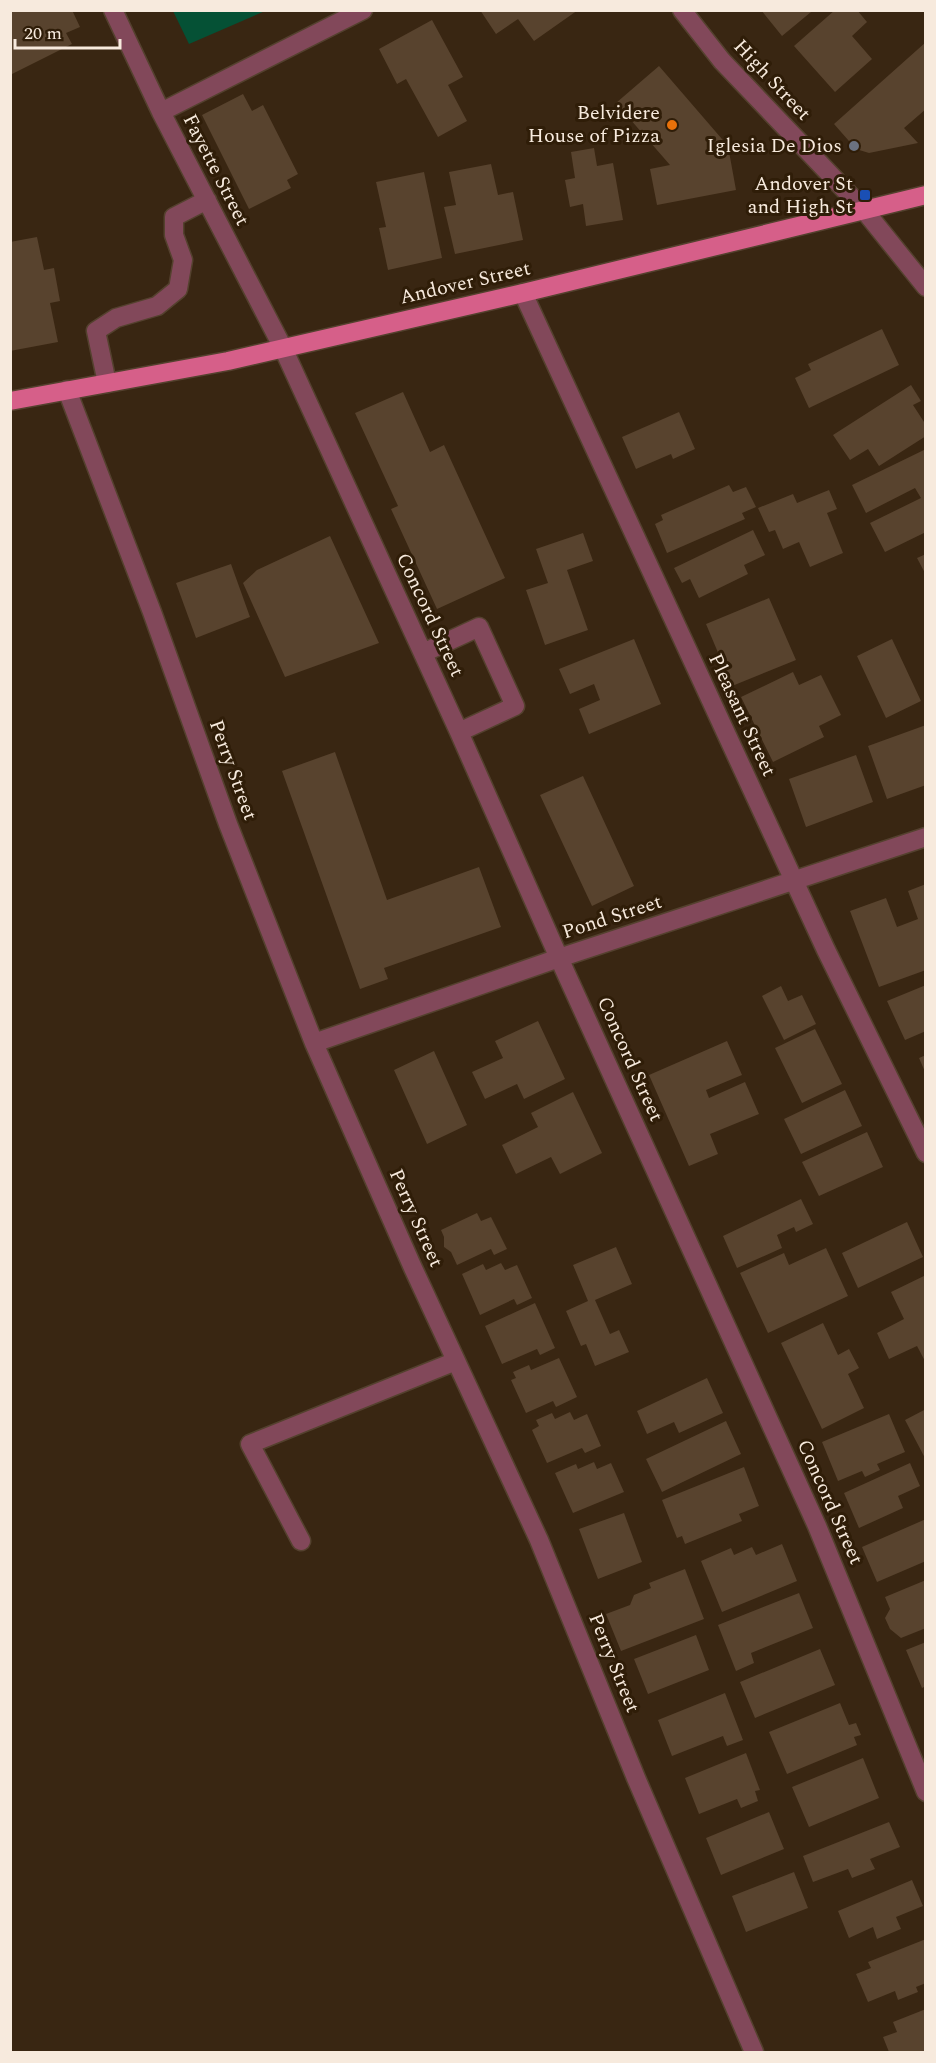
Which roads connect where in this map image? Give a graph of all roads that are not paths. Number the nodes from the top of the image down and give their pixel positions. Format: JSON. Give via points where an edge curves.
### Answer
{"nodes":[{"id":1,"x":113,"y":10,"type":"edge"},
{"id":2,"x":363,"y":10,"type":"edge"},
{"id":3,"x":682,"y":10,"type":"edge"},
{"id":4,"x":161,"y":112,"type":"junction"},
{"id":5,"x":926,"y":195,"type":"edge"},
{"id":6,"x":207,"y":200,"type":"junction"},
{"id":7,"x":864,"y":210,"type":"junction"},
{"id":8,"x":926,"y":287,"type":"edge"},
{"id":9,"x":524,"y":293,"type":"junction"},
{"id":10,"x":283,"y":348,"type":"junction"},
{"id":11,"x":107,"y":383,"type":"junction"},
{"id":12,"x":68,"y":390,"type":"junction"},
{"id":13,"x":10,"y":401,"type":"edge"},
{"id":14,"x":423,"y":653,"type":"junction"},
{"id":15,"x":459,"y":732,"type":"junction"},
{"id":16,"x":926,"y":837,"type":"edge"},
{"id":17,"x":795,"y":882,"type":"junction"},
{"id":18,"x":559,"y":958,"type":"junction"},
{"id":19,"x":314,"y":1043,"type":"junction"},
{"id":20,"x":926,"y":1153,"type":"edge"},
{"id":21,"x":456,"y":1361,"type":"junction"},
{"id":22,"x":301,"y":1541,"type":"dead end"},
{"id":23,"x":926,"y":1792,"type":"edge"},
{"id":24,"x":754,"y":2052,"type":"edge"}],
"edges":[{"from":1,"to":4,"type":"street","name":"Fayette Street"},
{"from":2,"to":4,"type":"street"},
{"from":3,"to":7,"type":"street","name":"High Street","via":[[722,61]]},
{"from":4,"to":6,"type":"street","name":"Fayette Street"},
{"from":5,"to":7,"type":"main road","name":"Andover Street"},
{"from":6,"to":10,"type":"street","name":"Fayette Street"},
{"from":6,"to":11,"type":"street","via":[[174,217],[174,235],[183,260],[178,289],[157,306],[116,318],[96,331]]},
{"from":7,"to":8,"type":"street","name":"High Street"},
{"from":7,"to":9,"type":"main road","name":"Andover Street"},
{"from":9,"to":10,"type":"main road","name":"Andover Street"},
{"from":9,"to":17,"type":"street","name":"Pleasant Street"},
{"from":10,"to":11,"type":"main road","name":"Andover Street"},
{"from":10,"to":14,"type":"street","name":"Concord Street"},
{"from":11,"to":12,"type":"main road","name":"Andover Street"},
{"from":12,"to":13,"type":"main road","name":"Andover Street"},
{"from":12,"to":19,"type":"street","name":"Perry Street","via":[[228,824]]},
{"from":14,"to":15,"type":"street","name":"Concord Street"},
{"from":14,"to":15,"type":"street","via":[[478,627],[515,706]]},
{"from":15,"to":18,"type":"street","name":"Concord Street"},
{"from":16,"to":17,"type":"street","name":"Pond Street"},
{"from":17,"to":18,"type":"street","name":"Pond Street"},
{"from":17,"to":20,"type":"street","name":"Pleasant Street"},
{"from":18,"to":19,"type":"street","name":"Pond Street"},
{"from":18,"to":23,"type":"street","name":"Concord Street","via":[[818,1526]]},
{"from":19,"to":21,"type":"street","name":"Perry Street"},
{"from":21,"to":22,"type":"street","via":[[250,1444]]},
{"from":21,"to":24,"type":"street","name":"Perry Street","via":[[539,1540]]}]}
